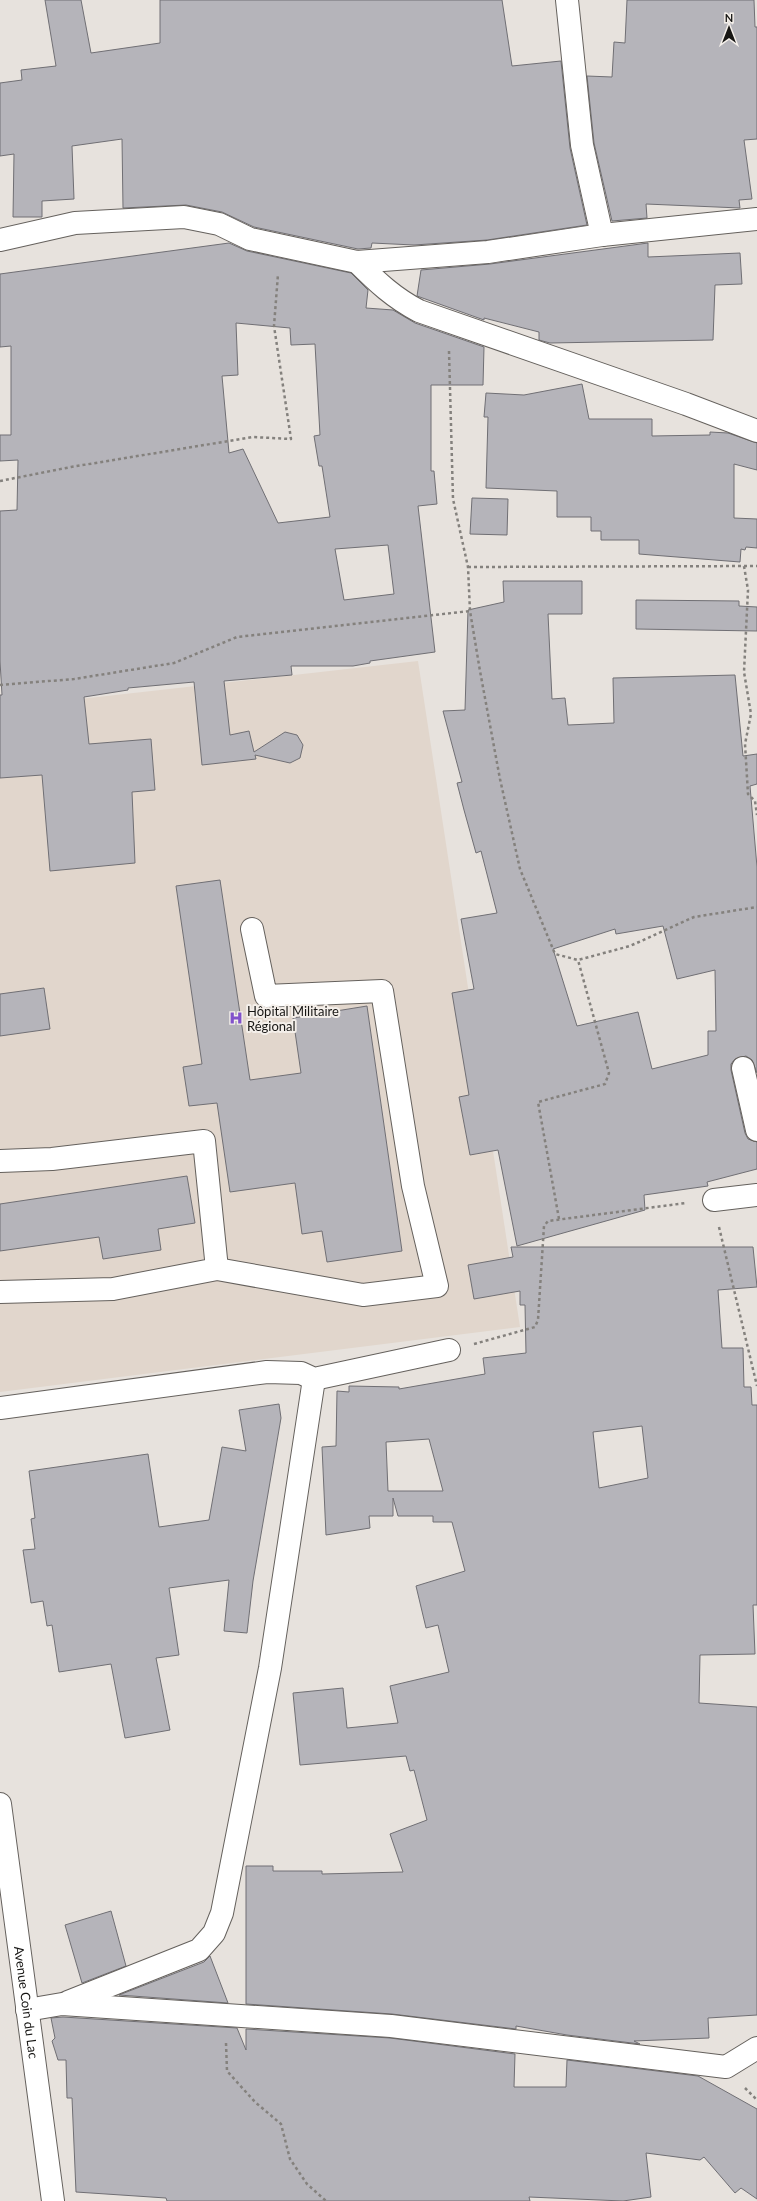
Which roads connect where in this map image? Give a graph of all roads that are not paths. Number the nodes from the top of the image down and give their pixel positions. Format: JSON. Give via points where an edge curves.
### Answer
{"nodes":[{"id":1,"x":567,"y":0,"type":"edge"},
{"id":2,"x":757,"y":220,"type":"edge"},
{"id":3,"x":602,"y":235,"type":"junction"},
{"id":4,"x":0,"y":240,"type":"edge"},
{"id":5,"x":357,"y":262,"type":"junction"},
{"id":6,"x":757,"y":431,"type":"edge"},
{"id":7,"x":252,"y":929,"type":"dead end"},
{"id":8,"x":743,"y":1068,"type":"dead end"},
{"id":9,"x":757,"y":1130,"type":"edge"},
{"id":10,"x":0,"y":1161,"type":"edge"},
{"id":11,"x":757,"y":1195,"type":"edge"},
{"id":12,"x":714,"y":1200,"type":"road end"},
{"id":13,"x":217,"y":1269,"type":"junction"},
{"id":14,"x":0,"y":1292,"type":"edge"},
{"id":15,"x":449,"y":1350,"type":"road end"},
{"id":16,"x":314,"y":1379,"type":"junction"},
{"id":17,"x":0,"y":1408,"type":"edge"},
{"id":18,"x":0,"y":1804,"type":"edge"},
{"id":19,"x":62,"y":2004,"type":"junction"},
{"id":20,"x":27,"y":2010,"type":"junction"},
{"id":21,"x":757,"y":2048,"type":"edge"},
{"id":22,"x":53,"y":2201,"type":"edge"}],
"edges":[{"from":1,"to":3,"type":"street","via":[[582,145]]},
{"from":2,"to":3,"type":"street"},
{"from":3,"to":5,"type":"street","via":[[488,252]]},
{"from":4,"to":5,"type":"street","via":[[75,223],[184,217],[212,222],[250,239]]},
{"from":5,"to":6,"type":"street","via":[[400,301]]},
{"from":7,"to":13,"type":"street","via":[[266,996],[382,991],[413,1186],[437,1286],[363,1295]]},
{"from":8,"to":9,"type":"street"},
{"from":10,"to":13,"type":"street","via":[[52,1159],[204,1141]]},
{"from":11,"to":12,"type":"street"},
{"from":13,"to":14,"type":"street","via":[[113,1288]]},
{"from":15,"to":16,"type":"street"},
{"from":16,"to":17,"type":"street","via":[[301,1373],[268,1372]]},
{"from":16,"to":19,"type":"street","via":[[270,1668],[222,1912],[214,1933],[199,1950]]},
{"from":18,"to":20,"type":"street","name":"Avenue Coin du Lac"},
{"from":19,"to":20,"type":"street"},
{"from":19,"to":21,"type":"street","via":[[391,2026],[726,2067]]},
{"from":20,"to":22,"type":"street","name":"Avenue Coin du Lac"}]}
